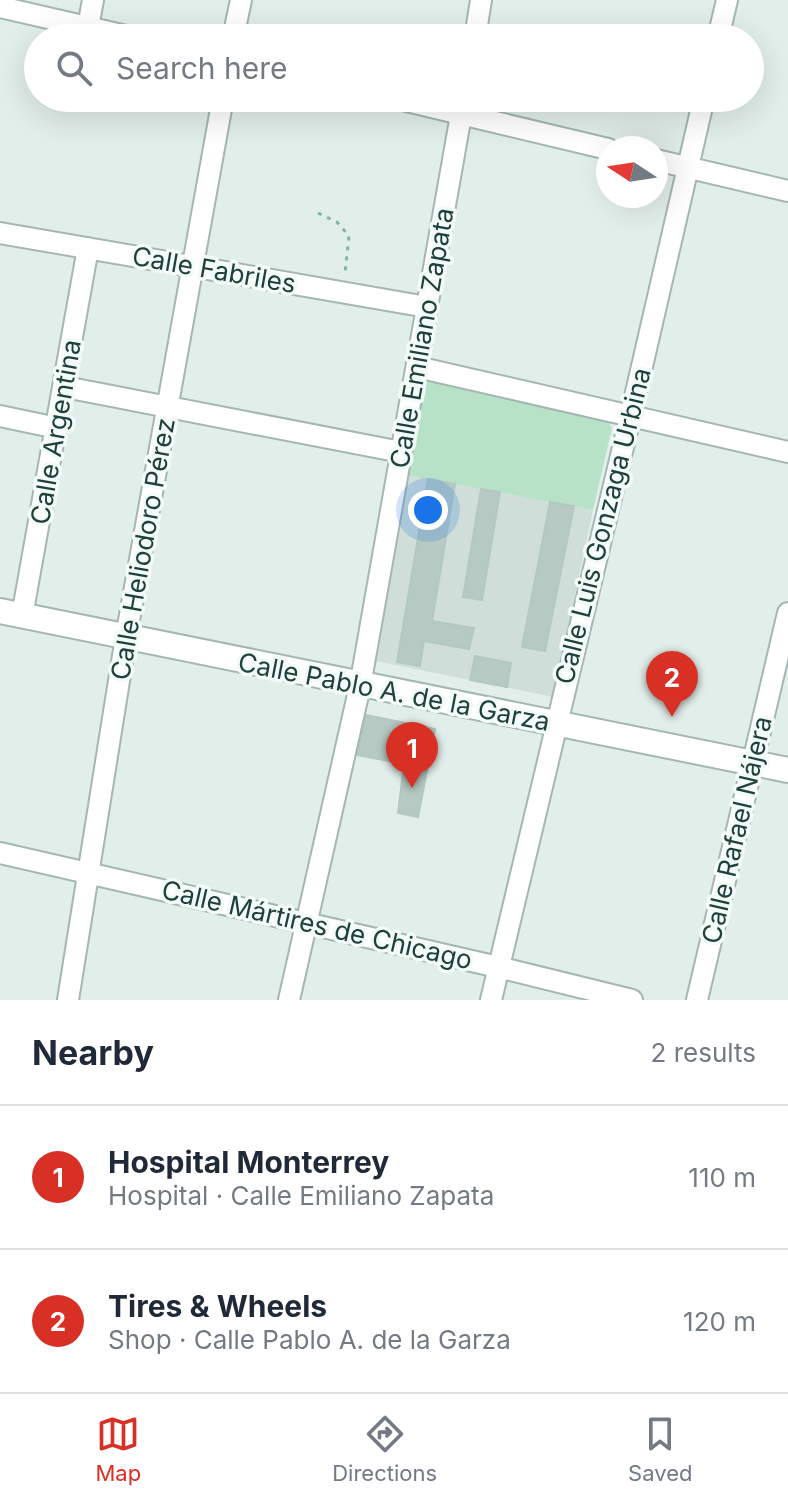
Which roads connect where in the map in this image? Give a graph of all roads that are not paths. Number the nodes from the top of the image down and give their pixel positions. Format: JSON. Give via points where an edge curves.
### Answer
{"nodes":[{"id":1,"x":93,"y":0,"type":"edge"},
{"id":2,"x":241,"y":0,"type":"edge"},
{"id":3,"x":481,"y":0,"type":"edge"},
{"id":4,"x":727,"y":0,"type":"edge"},
{"id":5,"x":0,"y":7,"type":"edge"},
{"id":6,"x":75,"y":24,"type":"edge"},
{"id":7,"x":89,"y":24,"type":"edge"},
{"id":8,"x":236,"y":24,"type":"edge"},
{"id":9,"x":477,"y":24,"type":"edge"},
{"id":10,"x":721,"y":24,"type":"edge"},
{"id":11,"x":221,"y":112,"type":"edge"},
{"id":12,"x":462,"y":112,"type":"edge"},
{"id":13,"x":483,"y":112,"type":"edge"},
{"id":14,"x":701,"y":112,"type":"edge"},
{"id":15,"x":596,"y":145,"type":"edge"},
{"id":16,"x":668,"y":163,"type":"edge"},
{"id":17,"x":687,"y":167,"type":"junction"},
{"id":18,"x":788,"y":191,"type":"edge"},
{"id":19,"x":0,"y":233,"type":"edge"},
{"id":20,"x":88,"y":248,"type":"junction"},
{"id":21,"x":194,"y":266,"type":"junction"},
{"id":22,"x":427,"y":307,"type":"junction"},
{"id":23,"x":417,"y":367,"type":"junction"},
{"id":24,"x":65,"y":387,"type":"junction"},
{"id":25,"x":168,"y":408,"type":"junction"},
{"id":26,"x":631,"y":414,"type":"junction"},
{"id":27,"x":0,"y":416,"type":"edge"},
{"id":28,"x":57,"y":428,"type":"junction"},
{"id":29,"x":401,"y":452,"type":"junction"},
{"id":30,"x":788,"y":452,"type":"edge"},
{"id":31,"x":11,"y":613,"type":"edge"},
{"id":32,"x":788,"y":613,"type":"edge"},
{"id":33,"x":126,"y":637,"type":"junction"},
{"id":34,"x":360,"y":686,"type":"junction"},
{"id":35,"x":555,"y":724,"type":"junction"},
{"id":36,"x":751,"y":763,"type":"junction"},
{"id":37,"x":788,"y":770,"type":"edge"},
{"id":38,"x":0,"y":853,"type":"edge"},
{"id":39,"x":88,"y":873,"type":"junction"},
{"id":40,"x":306,"y":923,"type":"junction"},
{"id":41,"x":498,"y":967,"type":"junction"},
{"id":42,"x":68,"y":1000,"type":"edge"},
{"id":43,"x":289,"y":1000,"type":"edge"},
{"id":44,"x":491,"y":1000,"type":"edge"},
{"id":45,"x":632,"y":1000,"type":"edge"},
{"id":46,"x":697,"y":1000,"type":"edge"}],
"edges":[{"from":1,"to":7,"type":"street"},
{"from":2,"to":8,"type":"street"},
{"from":3,"to":9,"type":"street"},
{"from":4,"to":10,"type":"street"},
{"from":5,"to":6,"type":"street"},
{"from":11,"to":21,"type":"street","name":"Calle Heliodoro Pérez"},
{"from":12,"to":22,"type":"street","name":"Calle Emiliano Zapata"},
{"from":13,"to":15,"type":"street"},
{"from":14,"to":17,"type":"street","name":"Calle Luis Gonzaga Urbina"},
{"from":16,"to":17,"type":"street"},
{"from":17,"to":18,"type":"street"},
{"from":17,"to":26,"type":"street","name":"Calle Luis Gonzaga Urbina"},
{"from":19,"to":20,"type":"street","name":"Calle Fabriles"},
{"from":20,"to":21,"type":"street","name":"Calle Fabriles"},
{"from":20,"to":24,"type":"street","name":"Calle Argentina"},
{"from":21,"to":22,"type":"street","name":"Calle Fabriles"},
{"from":21,"to":25,"type":"street","name":"Calle Heliodoro Pérez"},
{"from":22,"to":23,"type":"street","name":"Calle Emiliano Zapata"},
{"from":23,"to":26,"type":"street"},
{"from":23,"to":29,"type":"street","name":"Calle Emiliano Zapata"},
{"from":24,"to":25,"type":"street"},
{"from":24,"to":28,"type":"street","name":"Calle Argentina"},
{"from":25,"to":29,"type":"street"},
{"from":25,"to":33,"type":"street","name":"Calle Heliodoro Pérez"},
{"from":26,"to":30,"type":"street"},
{"from":26,"to":35,"type":"street","name":"Calle Luis Gonzaga Urbina"},
{"from":27,"to":28,"type":"street"},
{"from":28,"to":31,"type":"street","name":"Calle Argentina"},
{"from":29,"to":34,"type":"street","name":"Calle Emiliano Zapata"},
{"from":31,"to":33,"type":"street","name":"Calle Pablo A. de la Garza"},
{"from":32,"to":36,"type":"street","name":"Calle Rafael Nájera"},
{"from":33,"to":34,"type":"street","name":"Calle Pablo A. de la Garza"},
{"from":33,"to":39,"type":"street","name":"Calle Heliodoro Pérez"},
{"from":34,"to":35,"type":"street","name":"Calle Pablo A. de la Garza"},
{"from":34,"to":40,"type":"street","name":"Calle Emiliano Zapata"},
{"from":35,"to":36,"type":"street","name":"Calle Pablo A. de la Garza"},
{"from":35,"to":41,"type":"street","name":"Calle Luis Gonzaga Urbina"},
{"from":36,"to":37,"type":"street","name":"Calle Pablo A. de la Garza"},
{"from":36,"to":46,"type":"street","name":"Calle Rafael Nájera"},
{"from":38,"to":39,"type":"street","name":"Calle Mártires de Chicago"},
{"from":39,"to":40,"type":"street","name":"Calle Mártires de Chicago"},
{"from":39,"to":42,"type":"street","name":"Calle Heliodoro Pérez"},
{"from":40,"to":41,"type":"street","name":"Calle Mártires de Chicago"},
{"from":40,"to":43,"type":"street","name":"Calle Emiliano Zapata"},
{"from":41,"to":44,"type":"street","name":"Calle Luis Gonzaga Urbina"},
{"from":41,"to":45,"type":"street","name":"Calle Mártires de Chicago"}]}
